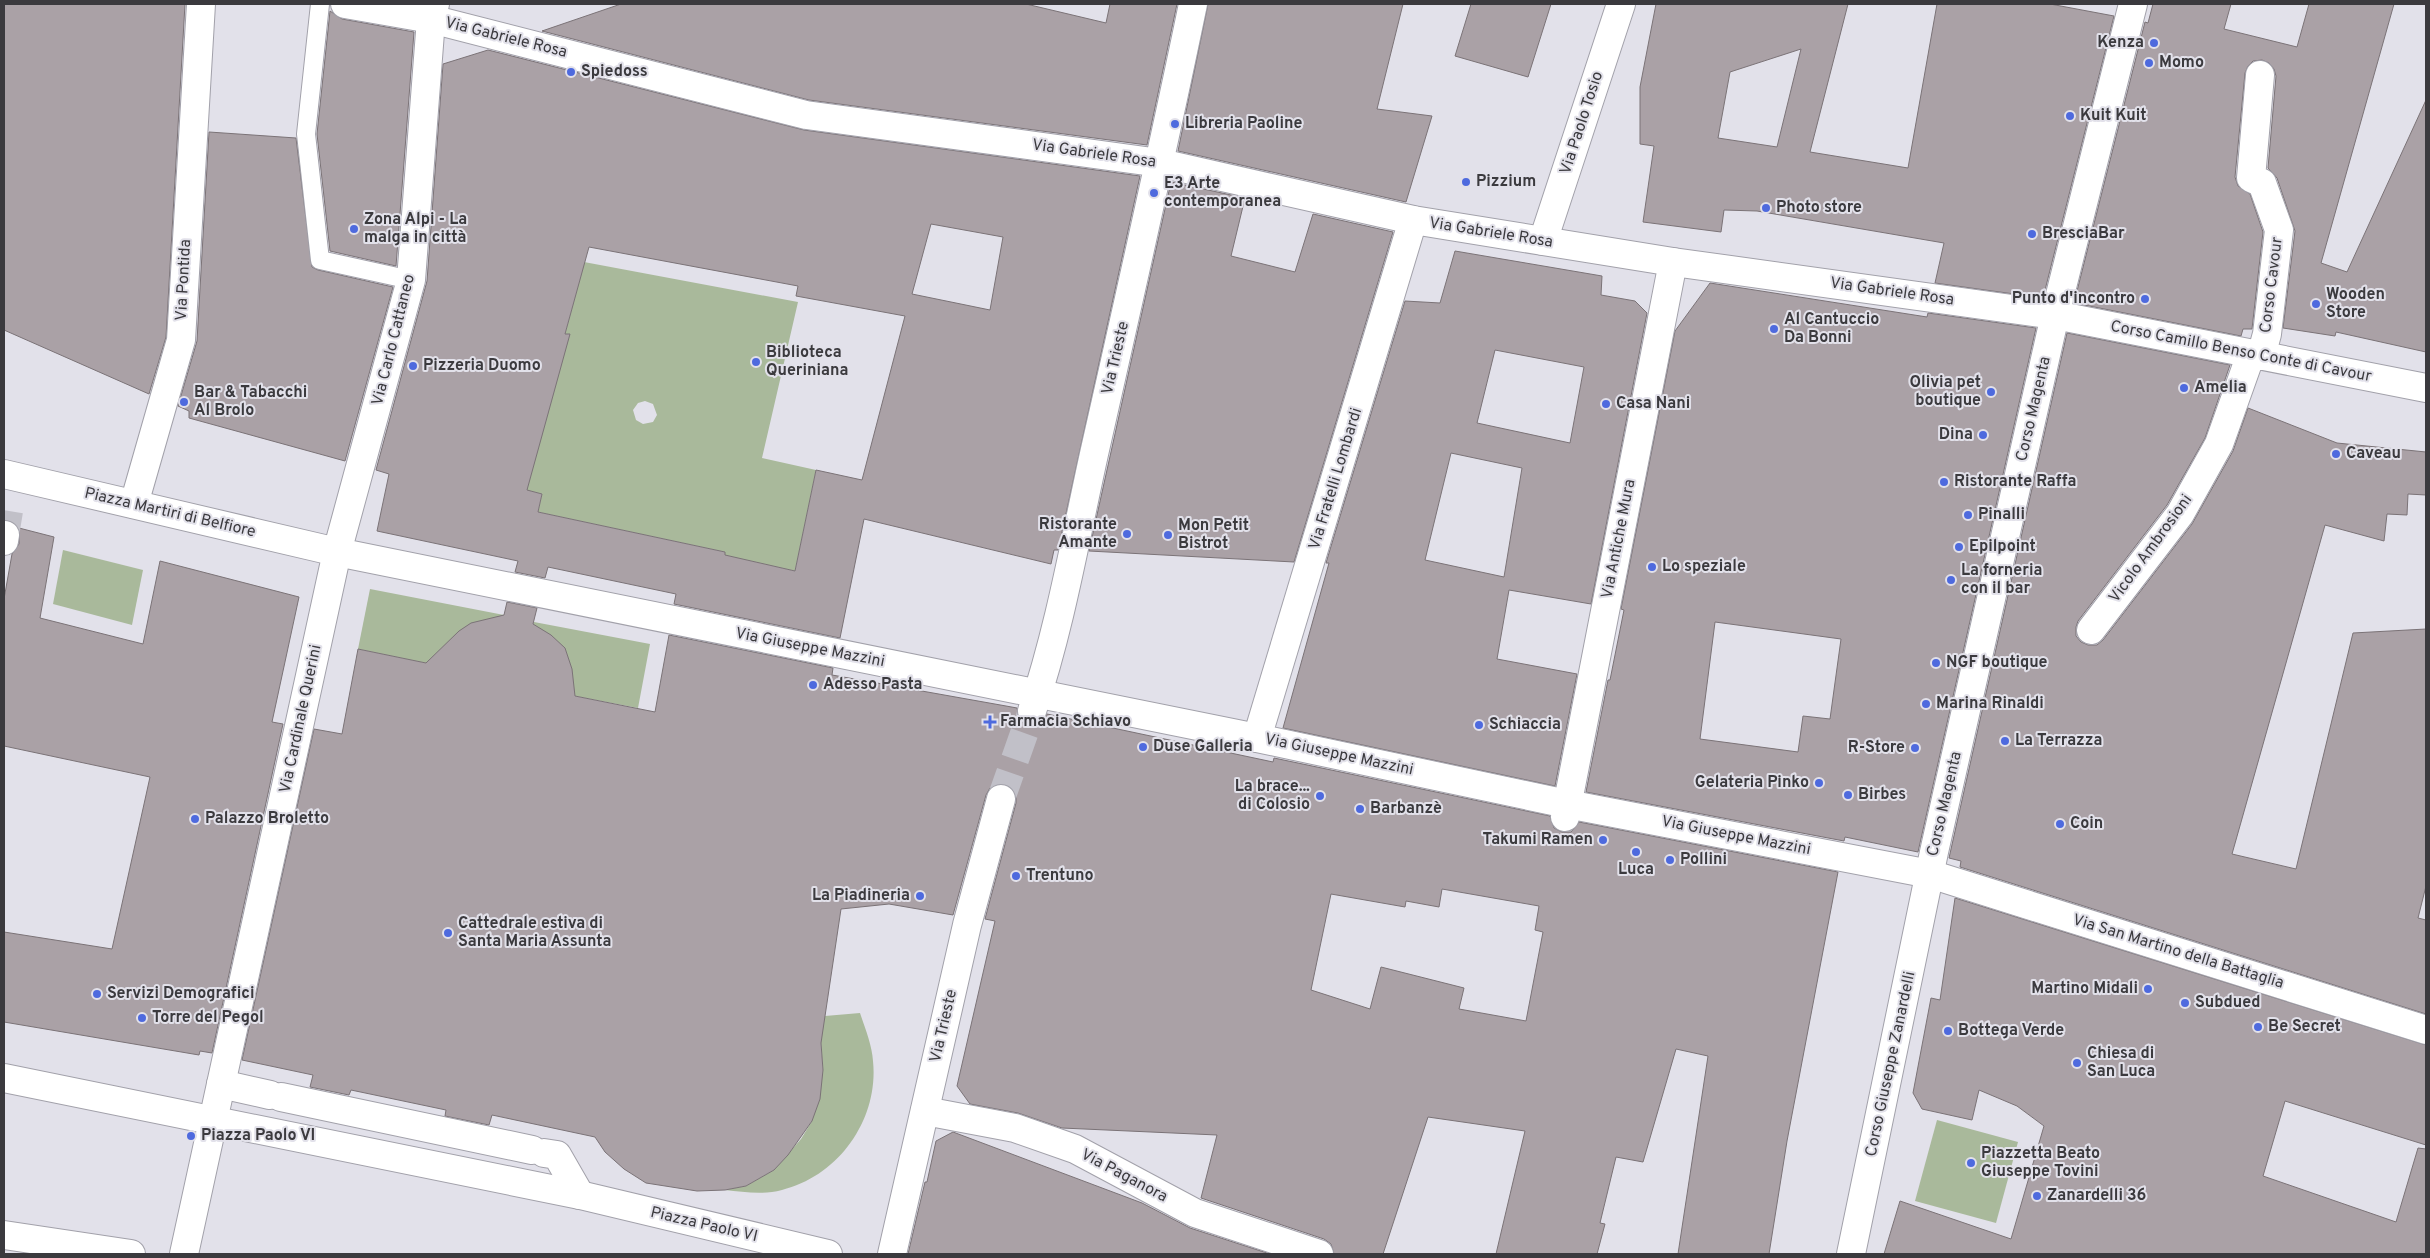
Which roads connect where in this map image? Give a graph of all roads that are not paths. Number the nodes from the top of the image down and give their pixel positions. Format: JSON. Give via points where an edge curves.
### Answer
{"nodes":[{"id":1,"x":201,"y":4,"type":"edge"},
{"id":2,"x":320,"y":4,"type":"edge"},
{"id":3,"x":345,"y":4,"type":"edge"},
{"id":4,"x":1193,"y":4,"type":"edge"},
{"id":5,"x":1621,"y":4,"type":"edge"},
{"id":6,"x":2133,"y":4,"type":"edge"},
{"id":7,"x":433,"y":11,"type":"edge"},
{"id":8,"x":2260,"y":75,"type":"dead end"},
{"id":9,"x":1160,"y":163,"type":"junction"},
{"id":10,"x":1413,"y":220,"type":"junction"},
{"id":11,"x":1543,"y":241,"type":"junction"},
{"id":12,"x":1673,"y":262,"type":"junction"},
{"id":13,"x":411,"y":280,"type":"junction"},
{"id":14,"x":2055,"y":315,"type":"junction"},
{"id":15,"x":2256,"y":355,"type":"junction"},
{"id":16,"x":2426,"y":388,"type":"edge"},
{"id":17,"x":4,"y":474,"type":"edge"},
{"id":18,"x":134,"y":504,"type":"junction"},
{"id":19,"x":337,"y":552,"type":"junction"},
{"id":20,"x":2091,"y":630,"type":"dead end"},
{"id":21,"x":1035,"y":703,"type":"junction"},
{"id":22,"x":1257,"y":738,"type":"junction"},
{"id":23,"x":1001,"y":799,"type":"tunnel mouth"},
{"id":24,"x":1566,"y":810,"type":"junction"},
{"id":25,"x":1930,"y":874,"type":"junction"},
{"id":26,"x":2426,"y":1030,"type":"edge"},
{"id":27,"x":4,"y":1078,"type":"edge"},
{"id":28,"x":221,"y":1084,"type":"junction"},
{"id":29,"x":925,"y":1111,"type":"junction"},
{"id":30,"x":213,"y":1120,"type":"junction"},
{"id":31,"x":392,"y":1128,"type":"junction"},
{"id":32,"x":580,"y":1195,"type":"junction"},
{"id":33,"x":4,"y":1236,"type":"edge"},
{"id":34,"x":131,"y":1254,"type":"edge"},
{"id":35,"x":184,"y":1254,"type":"edge"},
{"id":36,"x":828,"y":1254,"type":"edge"},
{"id":37,"x":892,"y":1254,"type":"edge"},
{"id":38,"x":1319,"y":1254,"type":"edge"},
{"id":39,"x":1852,"y":1254,"type":"edge"}],
"edges":[{"from":1,"to":18,"type":"street","name":"Via Pontida","via":[[181,340]]},
{"from":2,"to":13,"type":"lane","via":[[306,134],[320,260]]},
{"from":3,"to":7,"type":"street","name":"Via Gabriele Rosa"},
{"from":4,"to":9,"type":"street","name":"Via Trieste"},
{"from":5,"to":11,"type":"street","name":"Via Paolo Tosio"},
{"from":6,"to":14,"type":"street","name":"Corso Magenta"},
{"from":7,"to":9,"type":"street","name":"Via Gabriele Rosa","via":[[806,115]]},
{"from":7,"to":13,"type":"street","name":"Via Carlo Cattaneo"},
{"from":8,"to":15,"type":"street","name":"Corso Cavour","via":[[2251,178],[2262,183],[2279,230],[2267,334]]},
{"from":9,"to":10,"type":"street","name":"Via Gabriele Rosa"},
{"from":9,"to":21,"type":"street","name":"Via Trieste"},
{"from":10,"to":11,"type":"street","name":"Via Gabriele Rosa"},
{"from":10,"to":22,"type":"street","name":"Via Fratelli Lombardi"},
{"from":11,"to":12,"type":"street","name":"Via Gabriele Rosa"},
{"from":12,"to":14,"type":"street","name":"Via Gabriele Rosa"},
{"from":12,"to":24,"type":"street","name":"Via Antiche Mura"},
{"from":13,"to":19,"type":"street","name":"Via Carlo Cattaneo"},
{"from":14,"to":15,"type":"street","name":"Corso Camillo Benso Conte di Cavour"},
{"from":14,"to":25,"type":"street","name":"Corso Magenta"},
{"from":15,"to":16,"type":"street","name":"Corso Camillo Benso Conte di Cavour"},
{"from":15,"to":20,"type":"street","name":"Vicolo Ambrosioni","via":[[2218,444],[2180,514]]},
{"from":17,"to":18,"type":"street","name":"Piazza Martiri di Belfiore"},
{"from":18,"to":19,"type":"street","name":"Piazza Martiri di Belfiore"},
{"from":19,"to":21,"type":"street","name":"Via Giuseppe Mazzini"},
{"from":19,"to":28,"type":"street","name":"Via Cardinale Querini"},
{"from":21,"to":22,"type":"street","name":"Via Giuseppe Mazzini"},
{"from":22,"to":24,"type":"street","name":"Via Giuseppe Mazzini"},
{"from":23,"to":29,"type":"street","name":"Via Trieste","via":[[967,925]]},
{"from":24,"to":25,"type":"street","name":"Via Giuseppe Mazzini"},
{"from":25,"to":26,"type":"street","name":"Via San Martino della Battaglia"},
{"from":25,"to":39,"type":"street","name":"Corso Giuseppe Zanardelli"},
{"from":27,"to":30,"type":"street","name":"Piazza Paolo VI"},
{"from":28,"to":30,"type":"street","name":"Via Cardinale Querini"},
{"from":28,"to":31,"type":"street","name":"Piazza Paolo VI"},
{"from":29,"to":37,"type":"street","name":"Via Trieste"},
{"from":29,"to":38,"type":"street","name":"Via Paganora","via":[[1015,1128],[1075,1150],[1195,1213]]},
{"from":30,"to":31,"type":"street","name":"Piazza Paolo VI"},
{"from":30,"to":35,"type":"street"},
{"from":31,"to":32,"type":"street","name":"Piazza Paolo VI"},
{"from":31,"to":32,"type":"street","name":"Piazza Paolo VI","via":[[557,1155]]},
{"from":32,"to":36,"type":"street","name":"Piazza Paolo VI"},
{"from":33,"to":34,"type":"street"}]}
